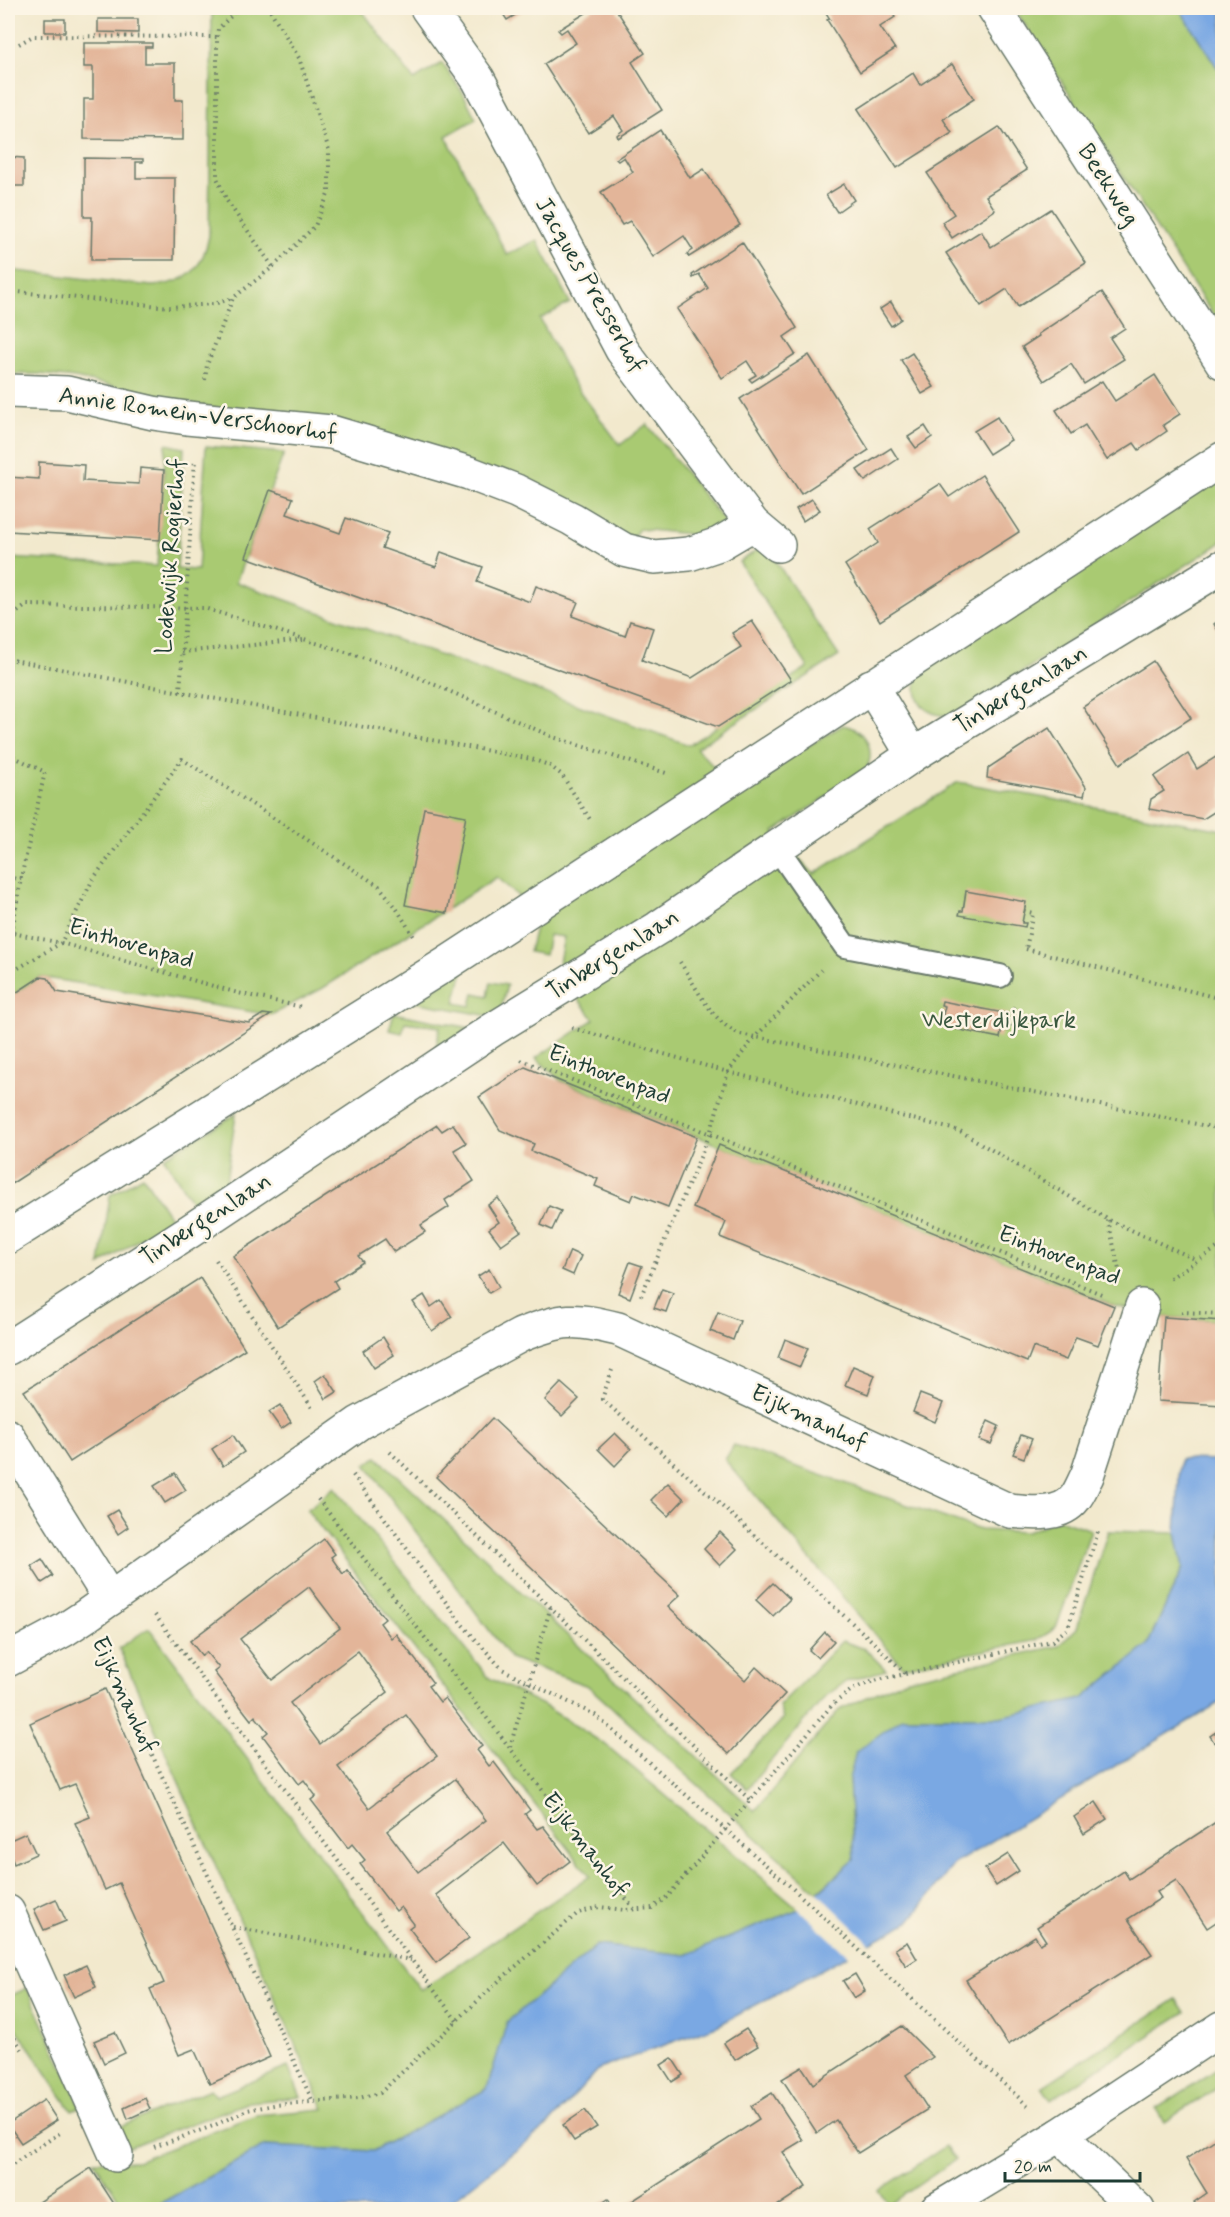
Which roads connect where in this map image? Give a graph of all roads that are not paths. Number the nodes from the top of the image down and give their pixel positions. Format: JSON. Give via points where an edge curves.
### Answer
{"nodes":[{"id":1,"x":426,"y":8,"type":"edge"},
{"id":2,"x":994,"y":8,"type":"edge"},
{"id":3,"x":1222,"y":362,"type":"edge"},
{"id":4,"x":8,"y":391,"type":"edge"},
{"id":5,"x":1222,"y":459,"type":"edge"},
{"id":6,"x":753,"y":524,"type":"junction"},
{"id":7,"x":778,"y":545,"type":"dead end"},
{"id":8,"x":1222,"y":567,"type":"edge"},
{"id":9,"x":872,"y":686,"type":"junction"},
{"id":10,"x":913,"y":755,"type":"junction"},
{"id":11,"x":778,"y":849,"type":"junction"},
{"id":12,"x":1000,"y":975,"type":"dead end"},
{"id":13,"x":8,"y":1237,"type":"edge"},
{"id":14,"x":1135,"y":1304,"type":"road end"},
{"id":15,"x":8,"y":1348,"type":"edge"},
{"id":16,"x":8,"y":1436,"type":"edge"},
{"id":17,"x":110,"y":1600,"type":"junction"},
{"id":18,"x":8,"y":1660,"type":"edge"},
{"id":19,"x":8,"y":1912,"type":"edge"},
{"id":20,"x":1222,"y":2028,"type":"edge"},
{"id":21,"x":1060,"y":2135,"type":"junction"},
{"id":22,"x":117,"y":2155,"type":"road end"},
{"id":23,"x":936,"y":2210,"type":"edge"},
{"id":24,"x":1138,"y":2210,"type":"edge"}],
"edges":[{"from":1,"to":6,"type":"street","name":"Jacques Presserhof","via":[[477,79],[622,350]]},
{"from":2,"to":3,"type":"street","name":"Beekweg"},
{"from":4,"to":6,"type":"street","name":"Annie Romein-Verschoorhof","via":[[67,393],[153,413],[331,432],[516,491],[624,550],[654,557],[689,554],[719,544]]},
{"from":5,"to":9,"type":"street"},
{"from":6,"to":7,"type":"street","name":"Jacques Presserhof"},
{"from":8,"to":10,"type":"street","name":"Tinbergenlaan"},
{"from":9,"to":10,"type":"street"},
{"from":9,"to":13,"type":"street","via":[[446,964]]},
{"from":10,"to":11,"type":"street","name":"Tinbergenlaan"},
{"from":11,"to":12,"type":"lane","via":[[844,946]]},
{"from":11,"to":15,"type":"street","name":"Tinbergenlaan","via":[[492,1030]]},
{"from":14,"to":17,"type":"street","name":"Eijkmanhof","via":[[1087,1476],[1074,1500],[1058,1510],[1010,1511],[625,1333],[572,1320],[521,1335],[359,1423]]},
{"from":16,"to":17,"type":"street","name":"Eijkmanhof"},
{"from":17,"to":18,"type":"street","name":"Eijkmanhof"},
{"from":19,"to":22,"type":"street"},
{"from":20,"to":21,"type":"street"},
{"from":21,"to":23,"type":"street"},
{"from":21,"to":24,"type":"street"}]}
